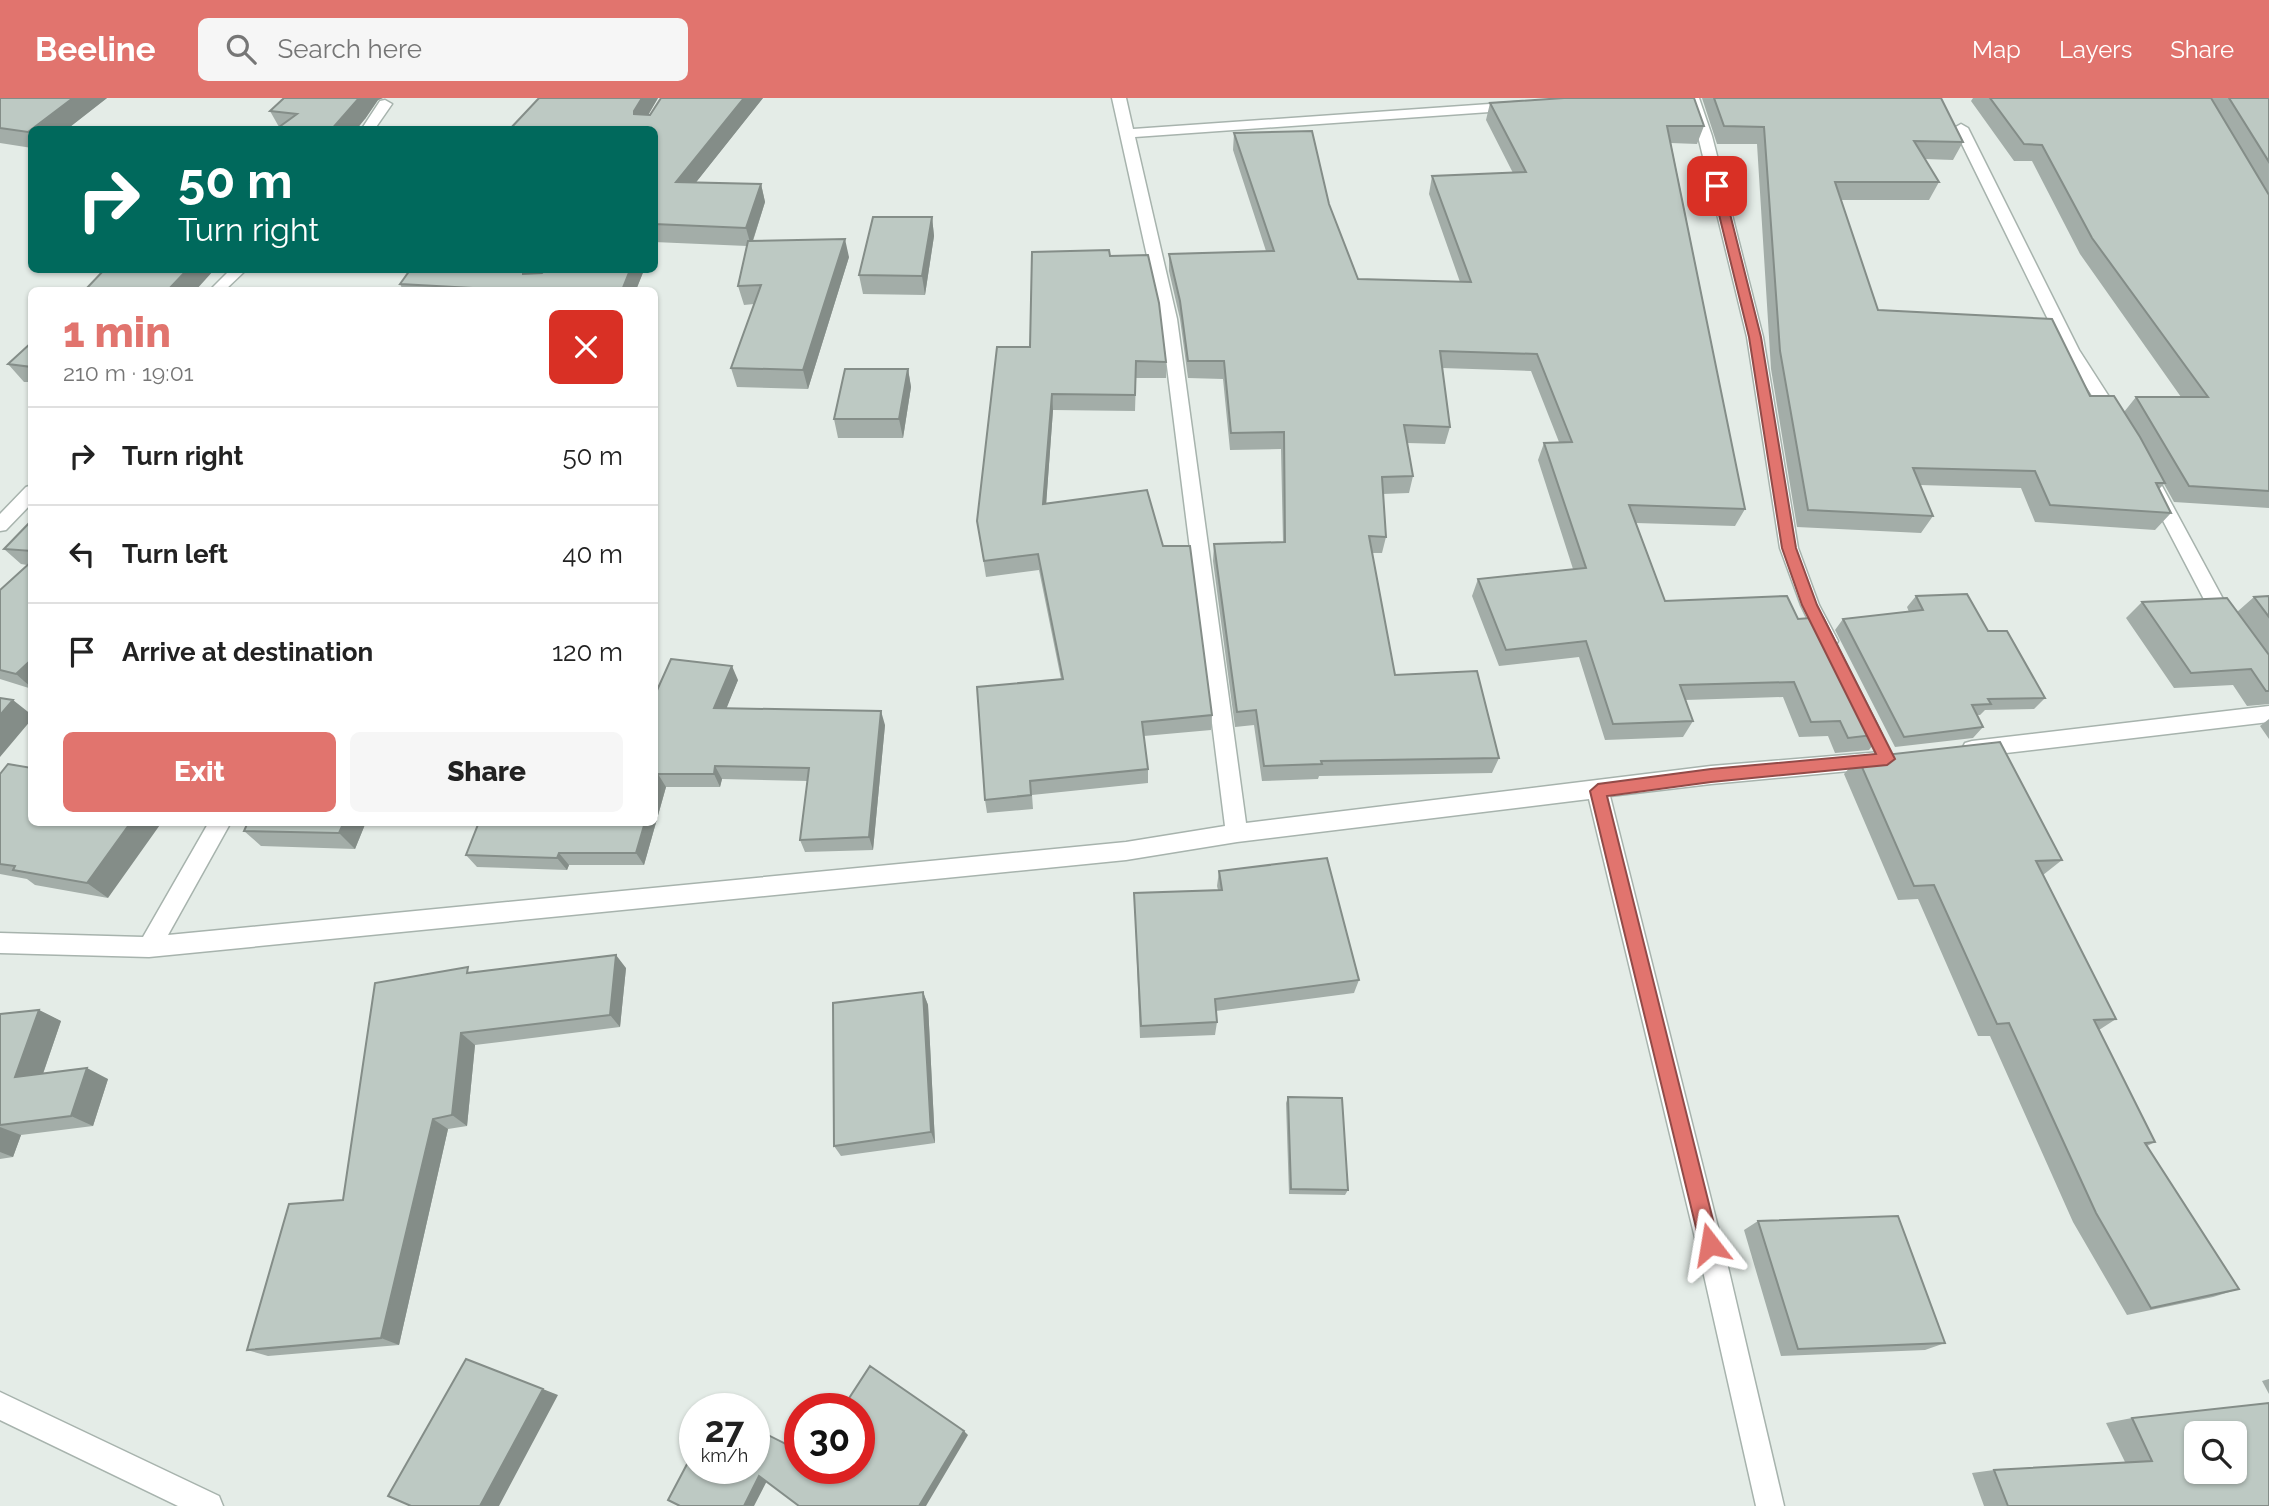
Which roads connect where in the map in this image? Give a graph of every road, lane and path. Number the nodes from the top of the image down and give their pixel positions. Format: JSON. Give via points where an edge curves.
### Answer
{"nodes":[{"id":1,"x":1119,"y":98,"type":"edge"},
{"id":2,"x":1692,"y":98,"type":"edge"},
{"id":3,"x":385,"y":104,"type":"dead end"},
{"id":4,"x":1523,"y":106,"type":"edge"},
{"id":5,"x":370,"y":126,"type":"edge"},
{"id":6,"x":1961,"y":128,"type":"dead end"},
{"id":7,"x":1126,"y":134,"type":"junction"},
{"id":8,"x":235,"y":273,"type":"edge"},
{"id":9,"x":219,"y":287,"type":"edge"},
{"id":10,"x":2128,"y":440,"type":"edge"},
{"id":11,"x":2148,"y":475,"type":"edge"},
{"id":12,"x":28,"y":495,"type":"edge"},
{"id":13,"x":0,"y":525,"type":"edge"},
{"id":14,"x":2239,"y":635,"type":"edge"},
{"id":15,"x":1833,"y":652,"type":"edge"},
{"id":16,"x":2269,"y":714,"type":"edge"},
{"id":17,"x":1955,"y":751,"type":"edge"},
{"id":18,"x":1889,"y":754,"type":"edge"},
{"id":19,"x":1598,"y":791,"type":"junction"},
{"id":20,"x":219,"y":826,"type":"edge"},
{"id":21,"x":1237,"y":833,"type":"junction"},
{"id":22,"x":0,"y":943,"type":"edge"},
{"id":23,"x":149,"y":947,"type":"junction"},
{"id":24,"x":0,"y":1406,"type":"edge"},
{"id":25,"x":209,"y":1506,"type":"edge"},
{"id":26,"x":1770,"y":1506,"type":"edge"}],
"edges":[{"from":1,"to":7,"type":"street"},
{"from":2,"to":15,"type":"street","via":[[1755,337],[1789,548]]},
{"from":3,"to":5,"type":"street"},
{"from":4,"to":7,"type":"street"},
{"from":6,"to":10,"type":"street","via":[[2071,350]]},
{"from":7,"to":21,"type":"street","via":[[1168,318]]},
{"from":8,"to":9,"type":"street"},
{"from":11,"to":14,"type":"street","via":[[2216,604]]},
{"from":12,"to":13,"type":"street"},
{"from":16,"to":17,"type":"street"},
{"from":18,"to":19,"type":"street"},
{"from":19,"to":21,"type":"street"},
{"from":19,"to":26,"type":"street"},
{"from":20,"to":23,"type":"street"},
{"from":21,"to":23,"type":"street","via":[[1126,851]]},
{"from":22,"to":23,"type":"street"},
{"from":24,"to":25,"type":"street"}]}
